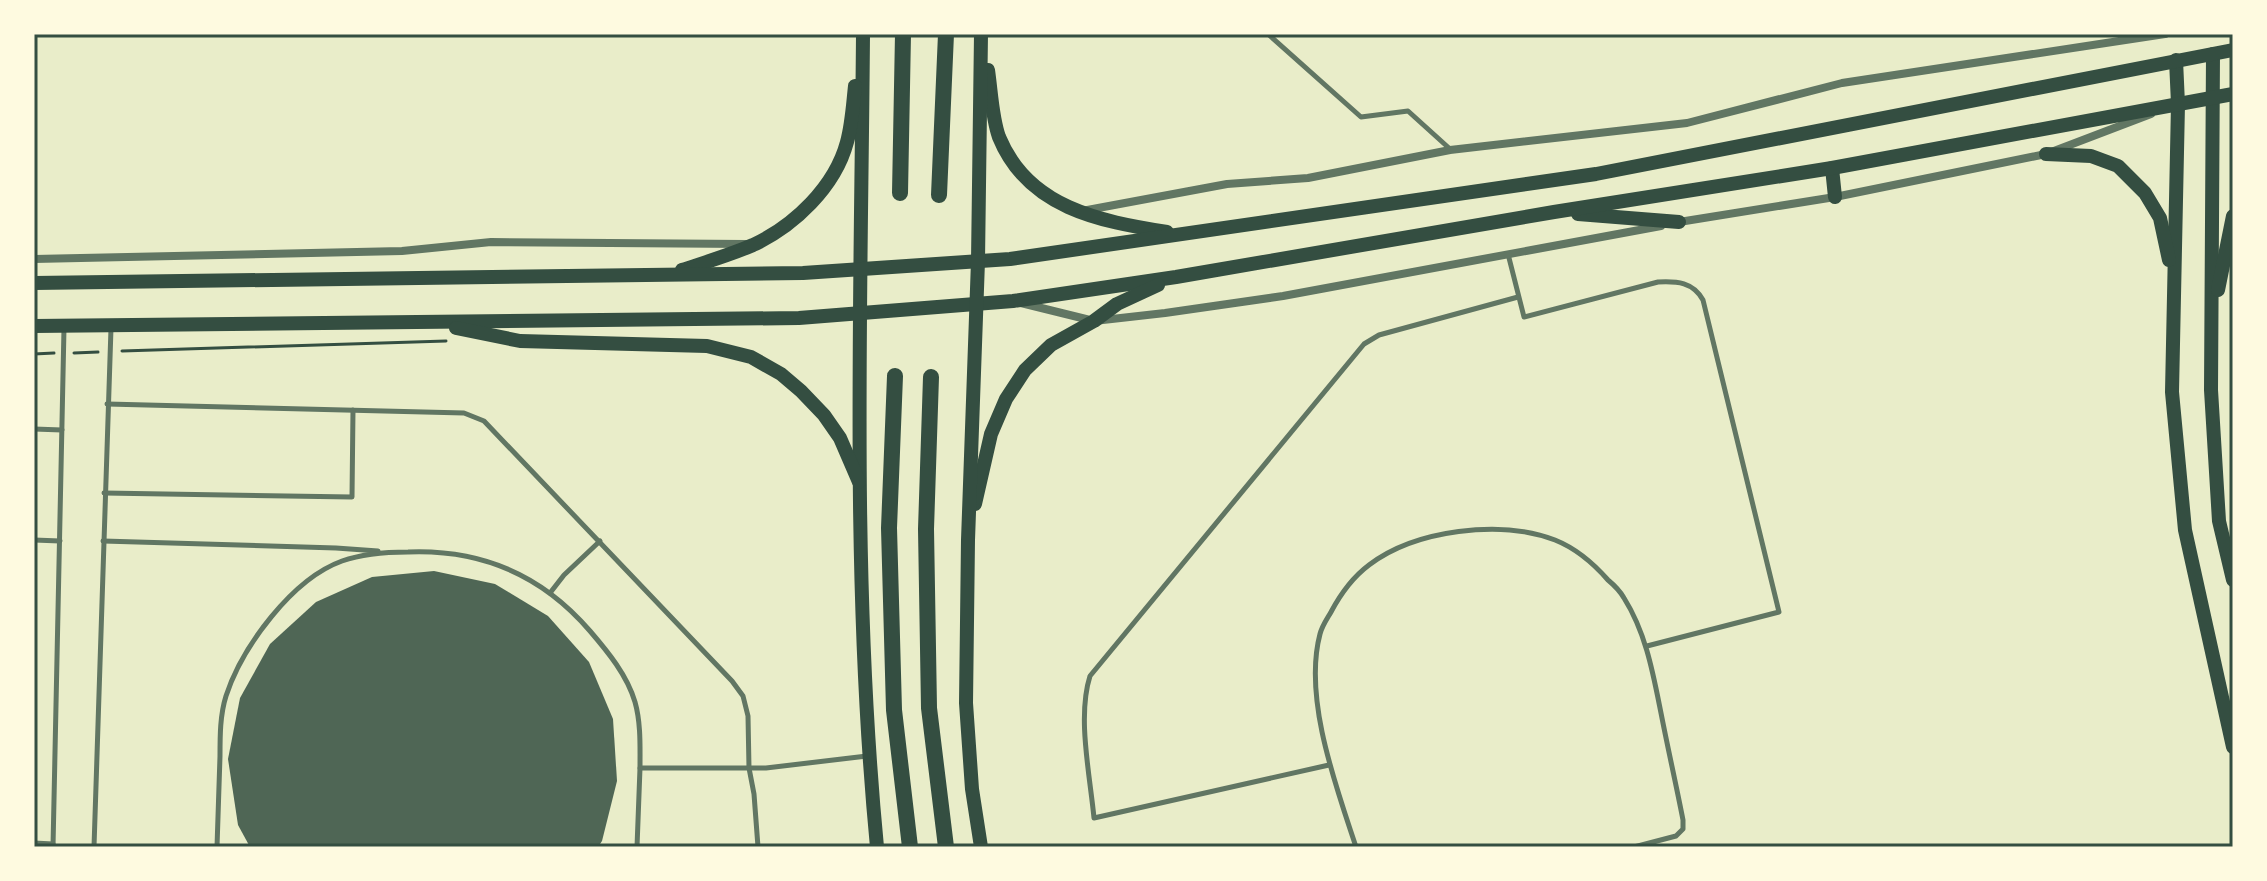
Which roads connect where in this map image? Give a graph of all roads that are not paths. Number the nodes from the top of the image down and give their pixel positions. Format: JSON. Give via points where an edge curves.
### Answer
{"nodes":[{"id":1,"x":862,"y":34,"type":"edge"},
{"id":2,"x":903,"y":34,"type":"edge"},
{"id":3,"x":946,"y":34,"type":"edge"},
{"id":4,"x":982,"y":34,"type":"edge"},
{"id":5,"x":1268,"y":34,"type":"edge"},
{"id":6,"x":2165,"y":34,"type":"edge"},
{"id":7,"x":2233,"y":50,"type":"edge"},
{"id":8,"x":2213,"y":54,"type":"junction"},
{"id":9,"x":2176,"y":60,"type":"junction"},
{"id":10,"x":2233,"y":94,"type":"edge"},
{"id":11,"x":2213,"y":98,"type":"junction"},
{"id":12,"x":2178,"y":104,"type":"junction"},
{"id":13,"x":1450,"y":150,"type":"junction"},
{"id":14,"x":2046,"y":154,"type":"junction"},
{"id":15,"x":1832,"y":168,"type":"junction"},
{"id":16,"x":900,"y":193,"type":"dead end"},
{"id":17,"x":939,"y":195,"type":"dead end"},
{"id":18,"x":1835,"y":197,"type":"junction"},
{"id":19,"x":1076,"y":212,"type":"junction"},
{"id":20,"x":1554,"y":212,"type":"junction"},
{"id":21,"x":2233,"y":216,"type":"edge"},
{"id":22,"x":1679,"y":222,"type":"junction"},
{"id":23,"x":1179,"y":234,"type":"junction"},
{"id":24,"x":755,"y":244,"type":"junction"},
{"id":25,"x":1508,"y":254,"type":"junction"},
{"id":26,"x":34,"y":259,"type":"edge"},
{"id":27,"x":978,"y":261,"type":"junction"},
{"id":28,"x":861,"y":269,"type":"junction"},
{"id":29,"x":667,"y":275,"type":"junction"},
{"id":30,"x":1176,"y":277,"type":"junction"},
{"id":31,"x":34,"y":283,"type":"edge"},
{"id":32,"x":2174,"y":286,"type":"junction"},
{"id":33,"x":1518,"y":297,"type":"junction"},
{"id":34,"x":1013,"y":301,"type":"junction"},
{"id":35,"x":977,"y":304,"type":"junction"},
{"id":36,"x":860,"y":313,"type":"junction"},
{"id":37,"x":1094,"y":321,"type":"junction"},
{"id":38,"x":428,"y":322,"type":"junction"},
{"id":39,"x":111,"y":325,"type":"junction"},
{"id":40,"x":34,"y":326,"type":"edge"},
{"id":41,"x":64,"y":326,"type":"junction"},
{"id":42,"x":2211,"y":326,"type":"junction"},
{"id":43,"x":895,"y":376,"type":"dead end"},
{"id":44,"x":931,"y":377,"type":"dead end"},
{"id":45,"x":107,"y":404,"type":"junction"},
{"id":46,"x":353,"y":410,"type":"junction"},
{"id":47,"x":34,"y":429,"type":"edge"},
{"id":48,"x":62,"y":430,"type":"junction"},
{"id":49,"x":861,"y":487,"type":"junction"},
{"id":50,"x":104,"y":493,"type":"junction"},
{"id":51,"x":34,"y":540,"type":"edge"},
{"id":52,"x":968,"y":540,"type":"junction"},
{"id":53,"x":60,"y":541,"type":"junction"},
{"id":54,"x":103,"y":541,"type":"junction"},
{"id":55,"x":600,"y":541,"type":"junction"},
{"id":56,"x":387,"y":552,"type":"junction"},
{"id":57,"x":2233,"y":580,"type":"edge"},
{"id":58,"x":550,"y":593,"type":"junction"},
{"id":59,"x":1647,"y":646,"type":"junction"},
{"id":60,"x":2233,"y":747,"type":"edge"},
{"id":61,"x":868,"y":756,"type":"junction"},
{"id":62,"x":1329,"y":765,"type":"junction"},
{"id":63,"x":640,"y":768,"type":"junction"},
{"id":64,"x":749,"y":768,"type":"junction"},
{"id":65,"x":34,"y":843,"type":"edge"},
{"id":66,"x":53,"y":845,"type":"edge"},
{"id":67,"x":94,"y":847,"type":"edge"},
{"id":68,"x":217,"y":847,"type":"edge"},
{"id":69,"x":637,"y":847,"type":"edge"},
{"id":70,"x":758,"y":847,"type":"edge"},
{"id":71,"x":877,"y":847,"type":"edge"},
{"id":72,"x":910,"y":847,"type":"edge"},
{"id":73,"x":946,"y":847,"type":"edge"},
{"id":74,"x":981,"y":847,"type":"edge"},
{"id":75,"x":1356,"y":847,"type":"edge"},
{"id":76,"x":1634,"y":847,"type":"edge"}],
"edges":[{"from":1,"to":24,"type":"main road","via":[[847,142],[831,179],[812,203]]},
{"from":1,"to":28,"type":"main road"},
{"from":2,"to":16,"type":"highway"},
{"from":3,"to":17,"type":"highway"},
{"from":4,"to":19,"type":"main road","via":[[999,135],[1029,181]]},
{"from":4,"to":27,"type":"main road"},
{"from":5,"to":13,"type":"lane","via":[[1361,117],[1408,111]]},
{"from":6,"to":13,"type":"street","via":[[1842,83],[1687,123]]},
{"from":7,"to":8,"type":"main road"},
{"from":8,"to":9,"type":"main road"},
{"from":8,"to":11,"type":"main road"},
{"from":9,"to":12,"type":"main road"},
{"from":9,"to":23,"type":"main road","via":[[1596,174]]},
{"from":10,"to":11,"type":"main road"},
{"from":11,"to":12,"type":"main road"},
{"from":11,"to":42,"type":"main road"},
{"from":12,"to":14,"type":"street"},
{"from":12,"to":15,"type":"main road"},
{"from":12,"to":32,"type":"main road"},
{"from":13,"to":19,"type":"street","via":[[1308,178],[1227,184]]},
{"from":14,"to":18,"type":"street"},
{"from":14,"to":32,"type":"main road","via":[[2091,156],[2118,166],[2145,193],[2160,218]]},
{"from":15,"to":18,"type":"main road"},
{"from":15,"to":20,"type":"main road"},
{"from":18,"to":22,"type":"street"},
{"from":19,"to":23,"type":"main road"},
{"from":20,"to":22,"type":"main road"},
{"from":20,"to":30,"type":"main road"},
{"from":21,"to":42,"type":"main road"},
{"from":22,"to":25,"type":"street"},
{"from":23,"to":27,"type":"main road"},
{"from":24,"to":26,"type":"street","via":[[491,242],[402,251]]},
{"from":24,"to":29,"type":"main road"},
{"from":25,"to":33,"type":"lane"},
{"from":25,"to":37,"type":"street","via":[[1283,296]]},
{"from":27,"to":28,"type":"main road"},
{"from":27,"to":35,"type":"main road"},
{"from":28,"to":29,"type":"main road"},
{"from":28,"to":36,"type":"main road"},
{"from":29,"to":31,"type":"main road"},
{"from":30,"to":34,"type":"main road"},
{"from":30,"to":37,"type":"main road","via":[[1117,304]]},
{"from":32,"to":60,"type":"main road","via":[[2172,392],[2185,530]]},
{"from":33,"to":59,"type":"lane","via":[[1524,317],[1658,282],[1679,281],[1697,289],[1703,300],[1779,612]]},
{"from":33,"to":62,"type":"lane","via":[[1379,335],[1364,344],[1090,676],[1084,694],[1094,818]]},
{"from":34,"to":35,"type":"main road"},
{"from":34,"to":37,"type":"street"},
{"from":35,"to":36,"type":"main road"},
{"from":35,"to":52,"type":"main road"},
{"from":36,"to":38,"type":"main road"},
{"from":36,"to":49,"type":"main road"},
{"from":37,"to":52,"type":"main road","via":[[1051,345],[1006,399],[991,434]]},
{"from":38,"to":39,"type":"main road"},
{"from":38,"to":49,"type":"main road","via":[[520,341],[707,346],[751,357],[781,374],[824,415]]},
{"from":39,"to":41,"type":"main road"},
{"from":39,"to":45,"type":"lane"},
{"from":40,"to":41,"type":"main road"},
{"from":41,"to":48,"type":"lane"},
{"from":42,"to":57,"type":"main road","via":[[2219,521]]},
{"from":43,"to":72,"type":"highway","via":[[889,528],[894,710]]},
{"from":44,"to":73,"type":"highway","via":[[926,529],[929,708]]},
{"from":45,"to":46,"type":"lane"},
{"from":45,"to":50,"type":"lane"},
{"from":46,"to":50,"type":"lane","via":[[352,497]]},
{"from":46,"to":55,"type":"lane","via":[[464,413],[484,421]]},
{"from":47,"to":48,"type":"lane"},
{"from":48,"to":53,"type":"lane"},
{"from":49,"to":61,"type":"main road"},
{"from":50,"to":54,"type":"lane"},
{"from":51,"to":53,"type":"lane"},
{"from":52,"to":74,"type":"main road","via":[[966,703]]},
{"from":53,"to":66,"type":"lane"},
{"from":54,"to":56,"type":"lane"},
{"from":54,"to":67,"type":"lane"},
{"from":55,"to":58,"type":"lane"},
{"from":55,"to":64,"type":"lane","via":[[743,696]]},
{"from":56,"to":58,"type":"lane","via":[[426,551],[487,561],[518,572]]},
{"from":56,"to":68,"type":"lane","via":[[343,561],[319,573],[263,627],[240,664],[221,720]]},
{"from":58,"to":63,"type":"lane","via":[[573,611],[621,669],[635,702]]},
{"from":59,"to":62,"type":"lane","via":[[1624,596],[1596,567],[1556,540],[1526,532],[1466,530],[1392,550],[1367,566],[1340,595],[1321,631],[1315,659]]},
{"from":59,"to":76,"type":"lane","via":[[1683,829],[1676,836]]},
{"from":61,"to":64,"type":"lane"},
{"from":61,"to":71,"type":"main road"},
{"from":62,"to":75,"type":"lane"},
{"from":63,"to":64,"type":"lane"},
{"from":63,"to":69,"type":"lane"},
{"from":64,"to":70,"type":"lane"},
{"from":65,"to":66,"type":"lane"}]}
